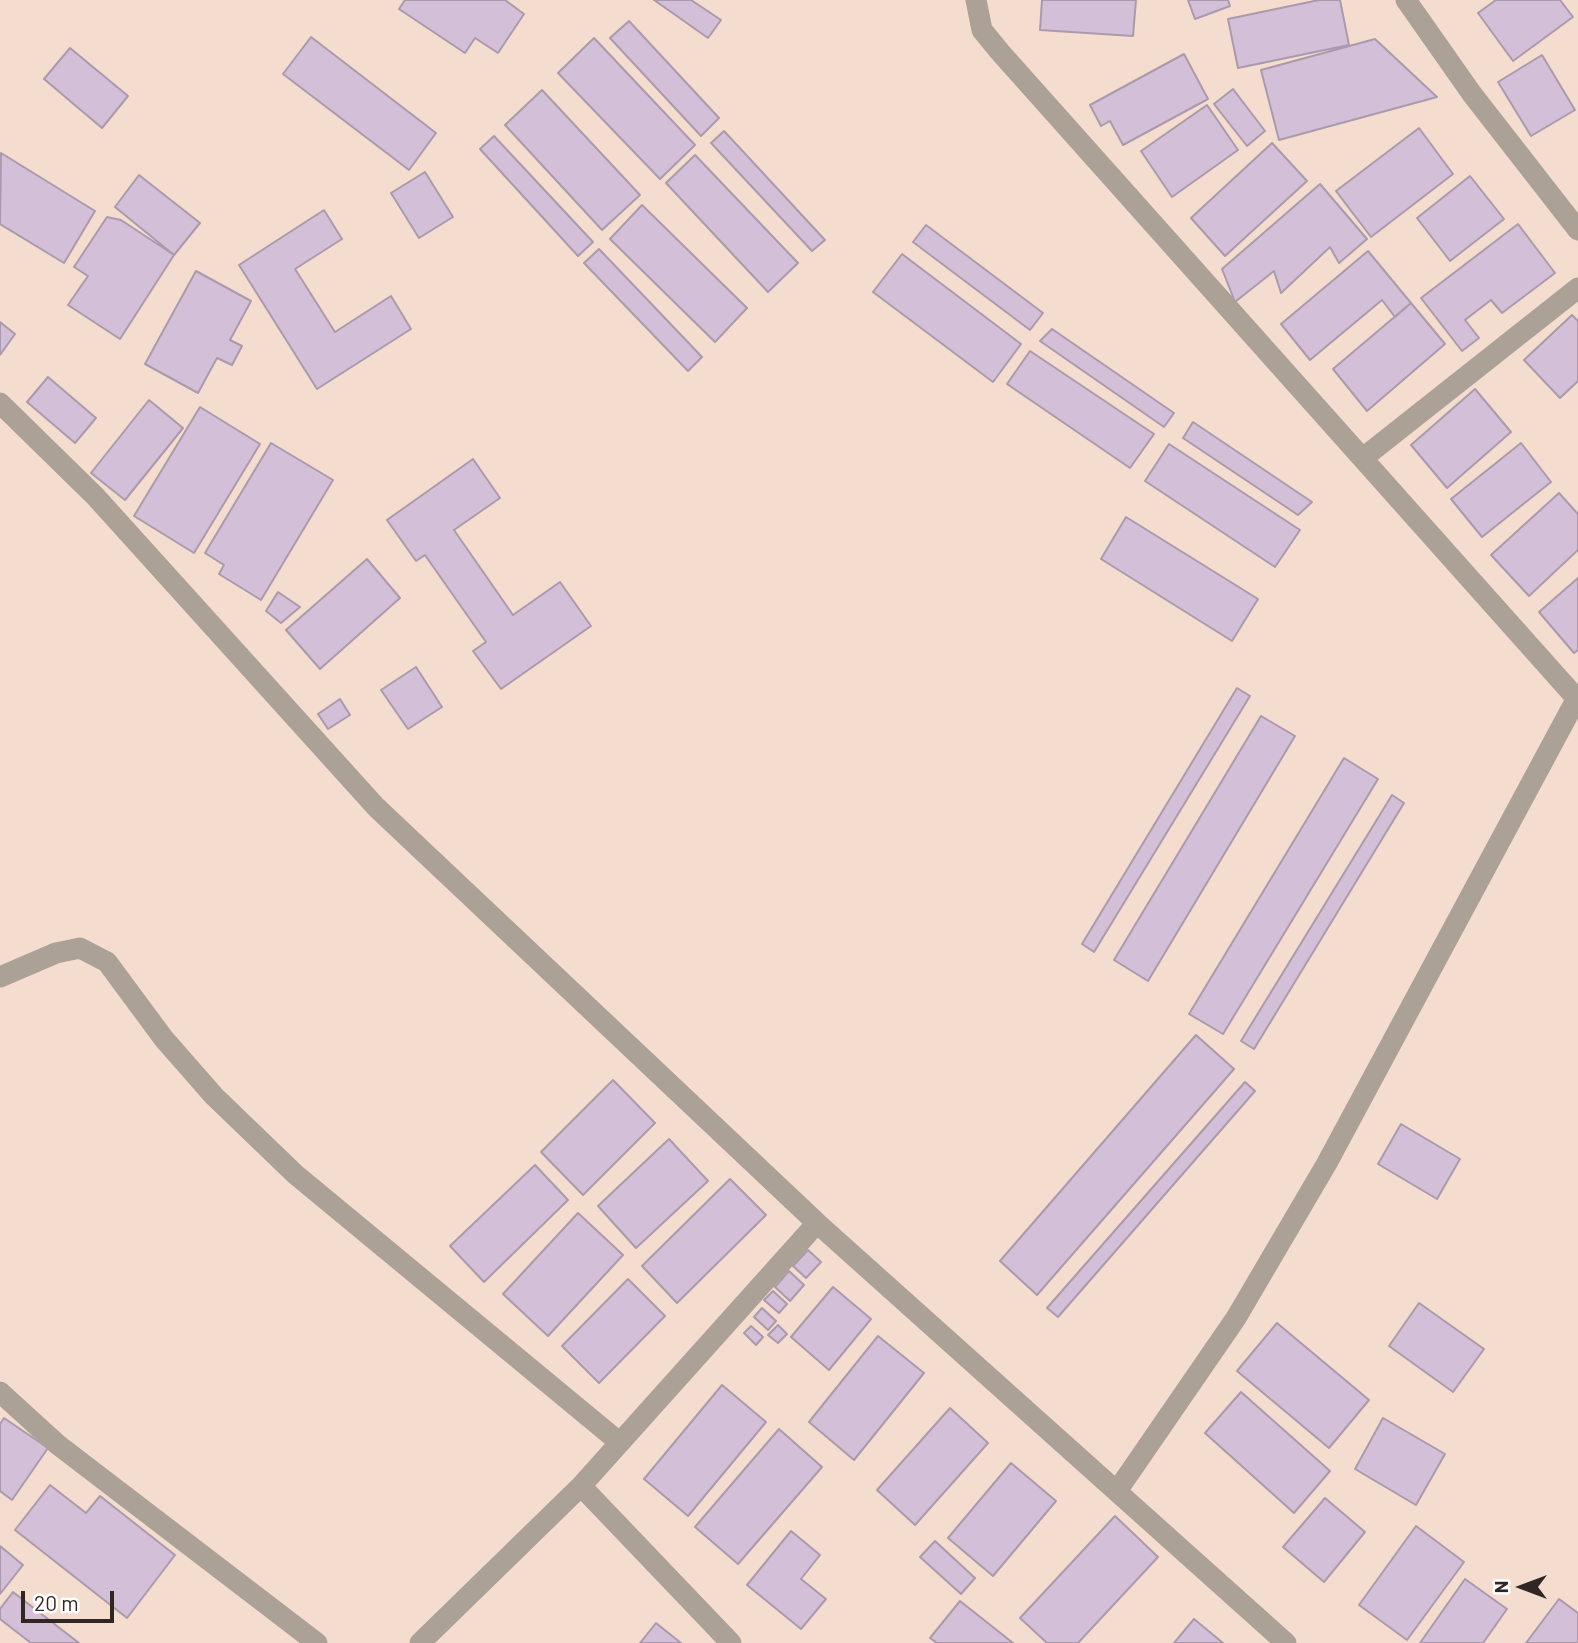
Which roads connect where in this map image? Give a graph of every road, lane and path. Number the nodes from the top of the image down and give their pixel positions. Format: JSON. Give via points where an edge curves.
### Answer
{"nodes":[{"id":1,"x":976,"y":0,"type":"edge"},
{"id":2,"x":1406,"y":0,"type":"edge"},
{"id":3,"x":1578,"y":230,"type":"edge"},
{"id":4,"x":1578,"y":288,"type":"edge"},
{"id":5,"x":0,"y":403,"type":"edge"},
{"id":6,"x":1363,"y":458,"type":"junction"},
{"id":7,"x":1577,"y":699,"type":"edge"},
{"id":8,"x":0,"y":977,"type":"edge"},
{"id":9,"x":817,"y":1223,"type":"junction"},
{"id":10,"x":0,"y":1392,"type":"edge"},
{"id":11,"x":619,"y":1442,"type":"junction"},
{"id":12,"x":581,"y":1486,"type":"junction"},
{"id":13,"x":1116,"y":1491,"type":"junction"},
{"id":14,"x":317,"y":1643,"type":"edge"},
{"id":15,"x":420,"y":1643,"type":"edge"},
{"id":16,"x":731,"y":1643,"type":"edge"},
{"id":17,"x":1286,"y":1643,"type":"edge"}],
"edges":[{"from":1,"to":6,"type":"street","via":[[982,30],[1000,52]]},
{"from":2,"to":3,"type":"street"},
{"from":4,"to":6,"type":"street"},
{"from":5,"to":9,"type":"street","via":[[95,496],[376,807]]},
{"from":6,"to":7,"type":"street"},
{"from":7,"to":13,"type":"street","via":[[1327,1163],[1236,1318]]},
{"from":8,"to":11,"type":"street","via":[[79,948],[107,962],[164,1039],[214,1096],[295,1174]]},
{"from":9,"to":11,"type":"street"},
{"from":9,"to":13,"type":"street"},
{"from":10,"to":14,"type":"street","via":[[57,1444]]},
{"from":11,"to":12,"type":"street"},
{"from":12,"to":15,"type":"street"},
{"from":12,"to":16,"type":"street"},
{"from":13,"to":17,"type":"street"}]}
